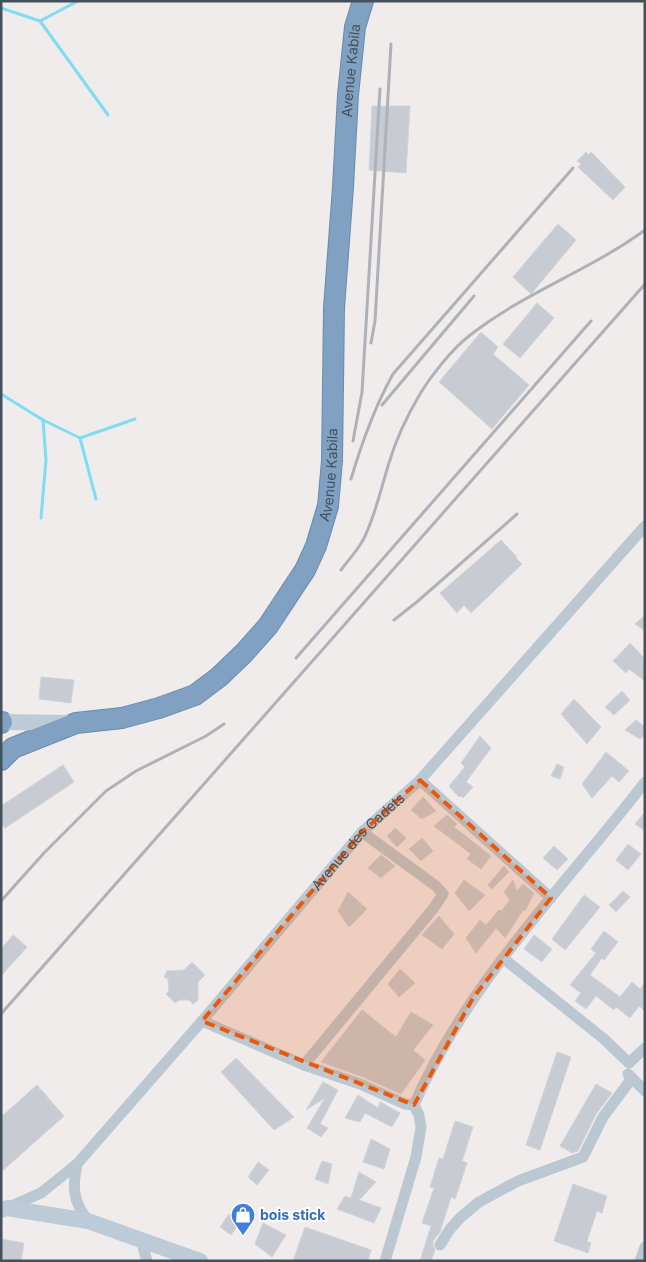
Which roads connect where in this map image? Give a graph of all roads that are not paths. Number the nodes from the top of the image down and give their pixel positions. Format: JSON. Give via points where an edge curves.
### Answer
{"nodes":[{"id":1,"x":363,"y":1,"type":"edge"},
{"id":2,"x":645,"y":526,"type":"edge"},
{"id":3,"x":1,"y":722,"type":"edge"},
{"id":4,"x":76,"y":723,"type":"junction"},
{"id":5,"x":5,"y":749,"type":"edge"},
{"id":6,"x":420,"y":780,"type":"junction"},
{"id":7,"x":645,"y":782,"type":"edge"},
{"id":8,"x":362,"y":832,"type":"junction"},
{"id":9,"x":551,"y":898,"type":"junction"},
{"id":10,"x":503,"y":958,"type":"junction"},
{"id":11,"x":202,"y":1021,"type":"junction"},
{"id":12,"x":645,"y":1048,"type":"edge"},
{"id":13,"x":629,"y":1063,"type":"junction"},
{"id":14,"x":304,"y":1065,"type":"junction"},
{"id":15,"x":632,"y":1078,"type":"junction"},
{"id":16,"x":645,"y":1091,"type":"edge"},
{"id":17,"x":414,"y":1105,"type":"junction"},
{"id":18,"x":77,"y":1164,"type":"junction"},
{"id":19,"x":4,"y":1209,"type":"edge"},
{"id":20,"x":88,"y":1221,"type":"junction"},
{"id":21,"x":141,"y":1240,"type":"junction"},
{"id":22,"x":440,"y":1245,"type":"dead end"},
{"id":23,"x":645,"y":1247,"type":"edge"},
{"id":24,"x":147,"y":1261,"type":"edge"},
{"id":25,"x":200,"y":1261,"type":"edge"},
{"id":26,"x":385,"y":1261,"type":"edge"},
{"id":27,"x":640,"y":1261,"type":"edge"}],
"edges":[{"from":1,"to":4,"type":"highway","name":"Avenue Kabila","via":[[356,27],[348,95],[334,308],[332,461],[328,506],[316,546],[305,570],[268,626],[219,677],[195,695],[122,718]]},
{"from":2,"to":6,"type":"street","name":"Avenue des Cadets"},
{"from":3,"to":4,"type":"street"},
{"from":4,"to":5,"type":"highway","name":"Avenue Kabila"},
{"from":6,"to":8,"type":"street","name":"Avenue des Cadets"},
{"from":6,"to":9,"type":"street"},
{"from":7,"to":9,"type":"street"},
{"from":8,"to":11,"type":"street","name":"Avenue des Cadets"},
{"from":8,"to":14,"type":"street","via":[[443,894]]},
{"from":9,"to":10,"type":"street"},
{"from":10,"to":13,"type":"street"},
{"from":10,"to":17,"type":"street","via":[[448,1037]]},
{"from":11,"to":14,"type":"street"},
{"from":11,"to":18,"type":"street","name":"Avenue des Cadets"},
{"from":12,"to":13,"type":"street"},
{"from":13,"to":15,"type":"street","via":[[627,1070]]},
{"from":14,"to":17,"type":"street"},
{"from":15,"to":16,"type":"street"},
{"from":15,"to":22,"type":"street","via":[[603,1117],[583,1157],[518,1182],[479,1202],[450,1229]]},
{"from":17,"to":26,"type":"street","via":[[421,1127],[416,1156]]},
{"from":18,"to":19,"type":"street","name":"Avenue des Cadets","via":[[42,1192]]},
{"from":18,"to":20,"type":"street","via":[[74,1179],[76,1199]]},
{"from":19,"to":20,"type":"street"},
{"from":20,"to":21,"type":"street"},
{"from":21,"to":24,"type":"street"},
{"from":21,"to":25,"type":"street"},
{"from":23,"to":27,"type":"street"}]}
